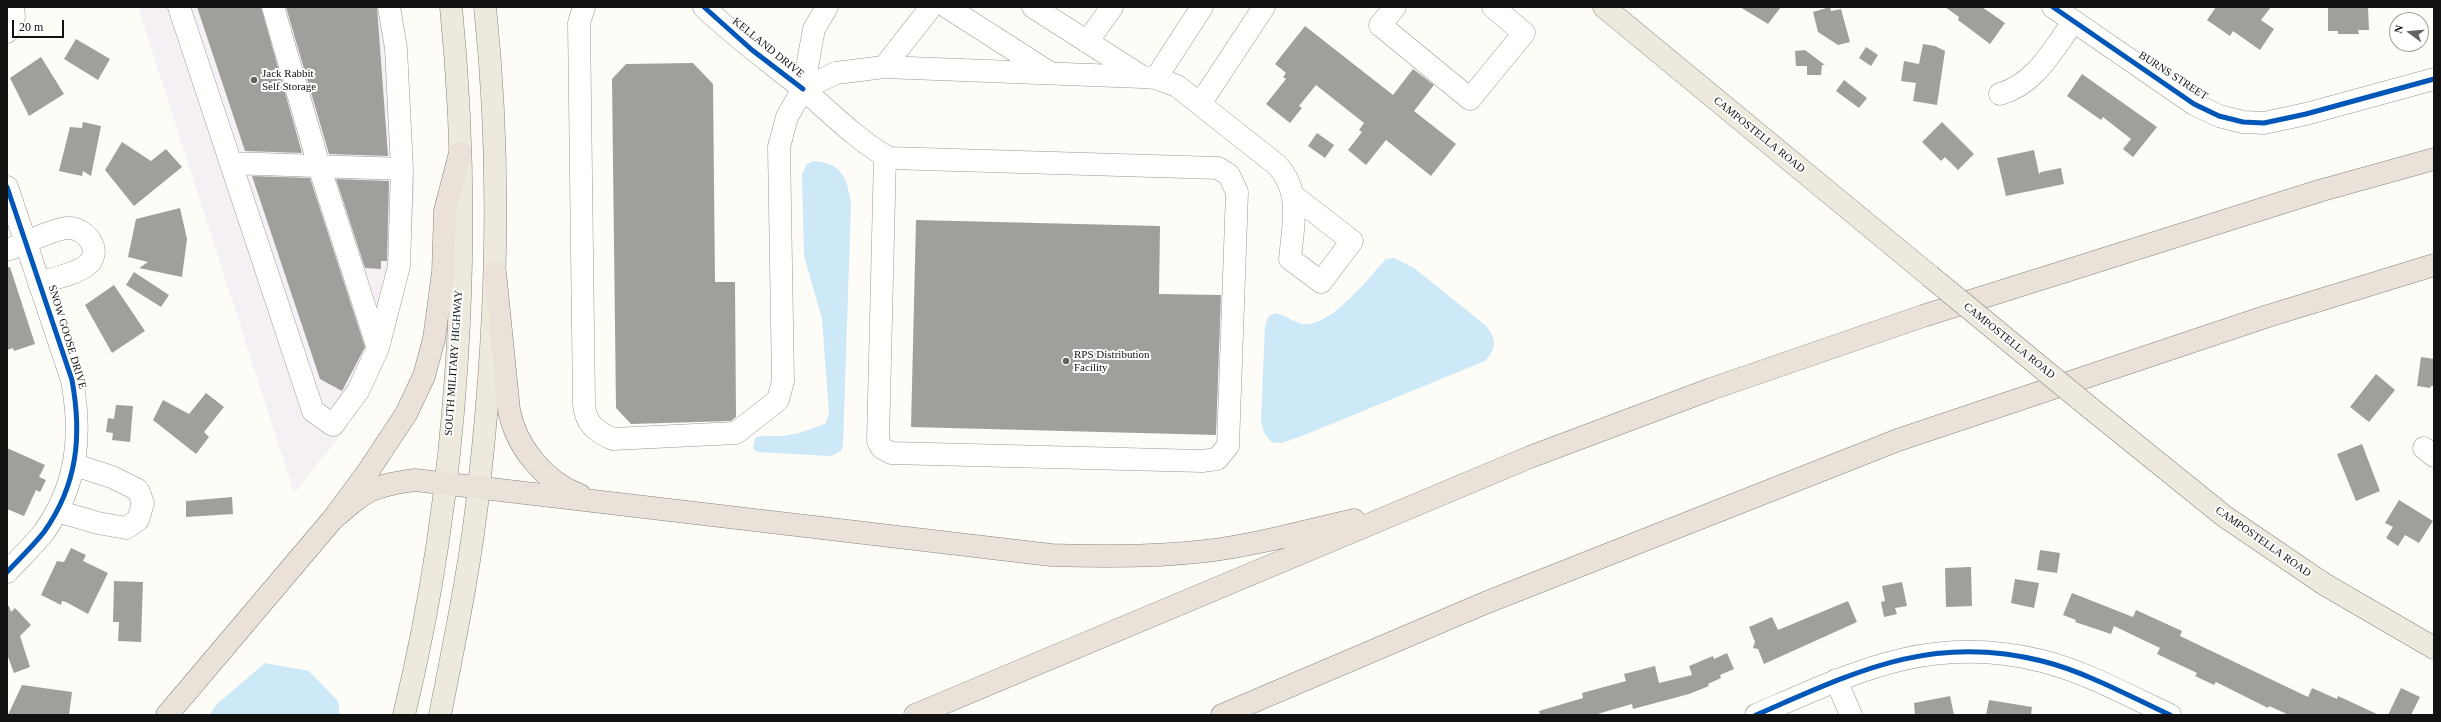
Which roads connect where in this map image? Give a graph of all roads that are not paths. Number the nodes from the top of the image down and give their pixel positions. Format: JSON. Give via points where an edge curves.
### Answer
{"nodes":[{"id":1,"x":13,"y":7,"type":"edge"},
{"id":2,"x":179,"y":7,"type":"edge"},
{"id":3,"x":272,"y":7,"type":"edge"},
{"id":4,"x":389,"y":7,"type":"edge"},
{"id":5,"x":451,"y":7,"type":"edge"},
{"id":6,"x":485,"y":7,"type":"edge"},
{"id":7,"x":584,"y":7,"type":"edge"},
{"id":8,"x":704,"y":7,"type":"edge"},
{"id":9,"x":827,"y":7,"type":"edge"},
{"id":10,"x":931,"y":7,"type":"edge"},
{"id":11,"x":947,"y":7,"type":"edge"},
{"id":12,"x":1033,"y":7,"type":"edge"},
{"id":13,"x":1112,"y":7,"type":"edge"},
{"id":14,"x":1202,"y":7,"type":"edge"},
{"id":15,"x":1264,"y":7,"type":"edge"},
{"id":16,"x":1395,"y":7,"type":"edge"},
{"id":17,"x":1493,"y":7,"type":"edge"},
{"id":18,"x":1604,"y":7,"type":"edge"},
{"id":19,"x":2053,"y":7,"type":"edge"},
{"id":20,"x":2074,"y":21,"type":"junction"},
{"id":21,"x":7,"y":32,"type":"edge"},
{"id":22,"x":1087,"y":42,"type":"junction"},
{"id":23,"x":884,"y":68,"type":"junction"},
{"id":24,"x":1051,"y":74,"type":"junction"},
{"id":25,"x":1149,"y":77,"type":"junction"},
{"id":26,"x":2434,"y":79,"type":"edge"},
{"id":27,"x":802,"y":89,"type":"junction"},
{"id":28,"x":2000,"y":94,"type":"dead end"},
{"id":29,"x":1200,"y":104,"type":"junction"},
{"id":30,"x":460,"y":153,"type":"junction"},
{"id":31,"x":885,"y":156,"type":"junction"},
{"id":32,"x":2434,"y":160,"type":"edge"},
{"id":33,"x":231,"y":163,"type":"junction"},
{"id":34,"x":319,"y":166,"type":"junction"},
{"id":35,"x":402,"y":169,"type":"junction"},
{"id":36,"x":1295,"y":198,"type":"dead end"},
{"id":37,"x":9,"y":199,"type":"edge"},
{"id":38,"x":17,"y":246,"type":"edge"},
{"id":39,"x":2434,"y":265,"type":"edge"},
{"id":40,"x":495,"y":272,"type":"junction"},
{"id":41,"x":40,"y":283,"type":"junction"},
{"id":42,"x":378,"y":348,"type":"junction"},
{"id":43,"x":74,"y":465,"type":"junction"},
{"id":44,"x":444,"y":483,"type":"junction"},
{"id":45,"x":479,"y":487,"type":"junction"},
{"id":46,"x":596,"y":502,"type":"junction"},
{"id":47,"x":1413,"y":506,"type":"junction"},
{"id":48,"x":56,"y":511,"type":"junction"},
{"id":49,"x":332,"y":520,"type":"junction"},
{"id":50,"x":8,"y":568,"type":"edge"},
{"id":51,"x":1485,"y":603,"type":"junction"},
{"id":52,"x":2434,"y":648,"type":"edge"},
{"id":53,"x":1836,"y":680,"type":"junction"},
{"id":54,"x":167,"y":715,"type":"edge"},
{"id":55,"x":404,"y":715,"type":"edge"},
{"id":56,"x":440,"y":715,"type":"edge"},
{"id":57,"x":914,"y":715,"type":"edge"},
{"id":58,"x":1222,"y":715,"type":"edge"},
{"id":59,"x":1249,"y":715,"type":"edge"},
{"id":60,"x":1756,"y":715,"type":"edge"},
{"id":61,"x":1851,"y":715,"type":"edge"},
{"id":62,"x":2170,"y":715,"type":"edge"}],
"edges":[{"from":1,"to":21,"type":"street","via":[[14,17]]},
{"from":2,"to":33,"type":"street"},
{"from":3,"to":34,"type":"street"},
{"from":4,"to":35,"type":"street","via":[[396,48]]},
{"from":5,"to":30,"type":"main road","name":"SOUTH MILITARY HIGHWAY"},
{"from":6,"to":40,"type":"main road","via":[[494,153]]},
{"from":7,"to":27,"type":"street","via":[[580,23],[584,404],[585,416],[589,422],[601,434],[613,439],[736,433],[778,400],[783,381],[779,147],[787,117]]},
{"from":8,"to":27,"type":"street","name":"KELLAND DRIVE","via":[[752,50]]},
{"from":9,"to":27,"type":"street","via":[[814,29]]},
{"from":10,"to":23,"type":"street"},
{"from":11,"to":24,"type":"street"},
{"from":12,"to":22,"type":"street"},
{"from":13,"to":22,"type":"street"},
{"from":14,"to":25,"type":"street"},
{"from":15,"to":29,"type":"street"},
{"from":16,"to":17,"type":"street","via":[[1380,25],[1470,99],[1524,33]]},
{"from":18,"to":52,"type":"main road","name":"CAMPOSTELLA ROAD","bridge":true,"via":[[2224,516],[2324,584]]},
{"from":19,"to":20,"type":"street","name":"BURNS STREET"},
{"from":20,"to":26,"type":"street","name":"BURNS STREET","via":[[2194,104],[2219,116],[2243,122],[2264,124]]},
{"from":20,"to":28,"type":"street","via":[[2036,73],[2011,91]]},
{"from":22,"to":25,"type":"street"},
{"from":23,"to":24,"type":"street"},
{"from":23,"to":27,"type":"street","via":[[836,73]]},
{"from":24,"to":25,"type":"street"},
{"from":25,"to":29,"type":"street","via":[[1177,86]]},
{"from":27,"to":31,"type":"street","name":"KELLAND DRIVE","via":[[865,143]]},
{"from":29,"to":36,"type":"street","via":[[1277,165],[1287,176]]},
{"from":30,"to":44,"type":"main road","name":"SOUTH MILITARY HIGHWAY","via":[[461,251],[458,323]]},
{"from":30,"to":49,"type":"highway","via":[[445,211],[444,272],[434,339],[424,376],[406,414]]},
{"from":31,"to":31,"type":"street","via":[[878,441],[882,448],[891,453],[1202,461],[1217,459],[1228,446],[1237,192],[1229,175],[1218,168]]},
{"from":32,"to":47,"type":"highway","via":[[2319,191],[1923,316],[1711,389],[1530,457]]},
{"from":33,"to":34,"type":"street"},
{"from":33,"to":42,"type":"street","via":[[313,411],[333,425],[358,390]]},
{"from":34,"to":35,"type":"street"},
{"from":34,"to":42,"type":"street"},
{"from":35,"to":42,"type":"street","via":[[398,266]]},
{"from":37,"to":38,"type":"street","name":"SNOW GOOSE DRIVE"},
{"from":38,"to":41,"type":"street","name":"SNOW GOOSE DRIVE"},
{"from":38,"to":41,"type":"street","via":[[67,228],[82,230],[91,239],[93,253],[88,265]]},
{"from":39,"to":51,"type":"highway","via":[[2295,307],[1898,440]]},
{"from":40,"to":45,"type":"main road","via":[[489,383]]},
{"from":40,"to":46,"type":"highway","via":[[509,410],[514,428],[532,460],[551,478],[572,492]]},
{"from":41,"to":43,"type":"street","name":"SNOW GOOSE DRIVE","via":[[72,380],[78,413],[78,442]]},
{"from":43,"to":48,"type":"street","name":"SNOW GOOSE DRIVE"},
{"from":43,"to":48,"type":"street","via":[[112,477],[138,490],[143,503],[138,520],[126,528]]},
{"from":44,"to":45,"type":"highway"},
{"from":44,"to":49,"type":"highway","via":[[415,480],[387,484],[362,494]]},
{"from":44,"to":55,"type":"main road","name":"SOUTH MILITARY HIGHWAY","via":[[420,638]]},
{"from":45,"to":46,"type":"highway"},
{"from":45,"to":56,"type":"main road"},
{"from":46,"to":47,"type":"highway","via":[[1051,555],[1101,557],[1206,551],[1269,540]]},
{"from":47,"to":57,"type":"highway"},
{"from":48,"to":50,"type":"street","name":"SNOW GOOSE DRIVE","via":[[44,532]]},
{"from":49,"to":54,"type":"highway"},
{"from":51,"to":58,"type":"highway"},
{"from":51,"to":59,"type":"highway"},
{"from":53,"to":60,"type":"street"},
{"from":53,"to":61,"type":"street"},
{"from":53,"to":62,"type":"street","via":[[1888,661],[1922,654],[1965,651],[1999,653],[2065,668]]}]}
